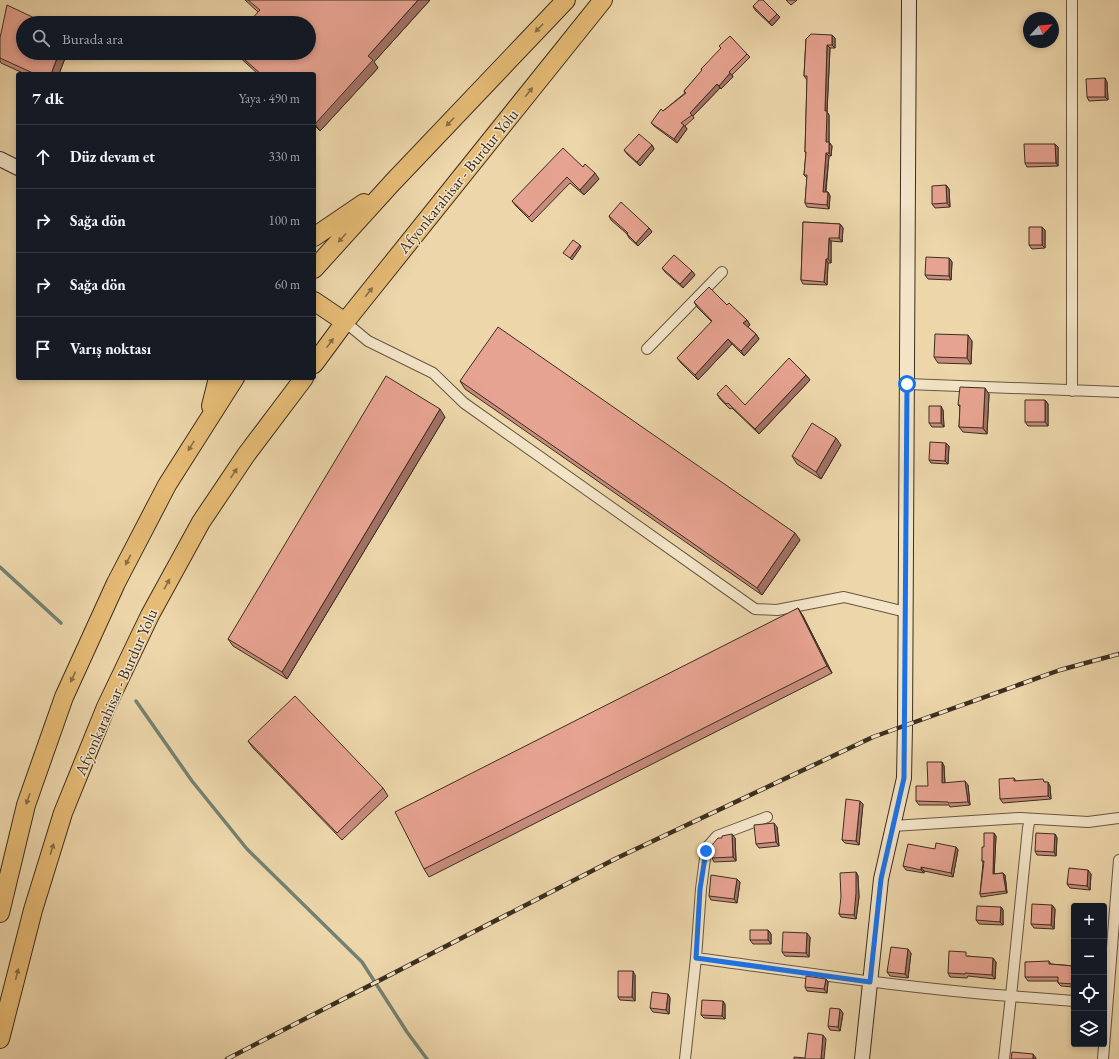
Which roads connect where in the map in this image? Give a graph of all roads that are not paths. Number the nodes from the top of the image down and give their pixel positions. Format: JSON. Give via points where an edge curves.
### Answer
{"nodes":[{"id":1,"x":566,"y":0,"type":"edge"},
{"id":2,"x":603,"y":0,"type":"edge"},
{"id":3,"x":909,"y":0,"type":"edge"},
{"id":4,"x":1072,"y":0,"type":"edge"},
{"id":5,"x":0,"y":159,"type":"edge"},
{"id":6,"x":16,"y":167,"type":"edge"},
{"id":7,"x":392,"y":183,"type":"junction"},
{"id":8,"x":316,"y":236,"type":"edge"},
{"id":9,"x":316,"y":267,"type":"edge"},
{"id":10,"x":722,"y":272,"type":"dead end"},
{"id":11,"x":316,"y":301,"type":"edge"},
{"id":12,"x":345,"y":322,"type":"junction"},
{"id":13,"x":647,"y":350,"type":"dead end"},
{"id":14,"x":316,"y":361,"type":"edge"},
{"id":15,"x":218,"y":380,"type":"edge"},
{"id":16,"x":234,"y":380,"type":"edge"},
{"id":17,"x":302,"y":380,"type":"edge"},
{"id":18,"x":907,"y":384,"type":"junction"},
{"id":19,"x":1072,"y":391,"type":"junction"},
{"id":20,"x":1119,"y":392,"type":"edge"},
{"id":21,"x":208,"y":419,"type":"junction"},
{"id":22,"x":906,"y":612,"type":"junction"},
{"id":23,"x":767,"y":817,"type":"dead end"},
{"id":24,"x":1119,"y":818,"type":"edge"},
{"id":25,"x":1030,"y":819,"type":"junction"},
{"id":26,"x":893,"y":826,"type":"junction"},
{"id":27,"x":1119,"y":860,"type":"edge"},
{"id":28,"x":0,"y":913,"type":"edge"},
{"id":29,"x":696,"y":958,"type":"junction"},
{"id":30,"x":870,"y":982,"type":"junction"},
{"id":31,"x":1107,"y":992,"type":"edge"},
{"id":32,"x":1011,"y":996,"type":"junction"},
{"id":33,"x":1071,"y":1001,"type":"edge"},
{"id":34,"x":1106,"y":1011,"type":"edge"},
{"id":35,"x":0,"y":1039,"type":"edge"},
{"id":36,"x":685,"y":1059,"type":"edge"},
{"id":37,"x":862,"y":1059,"type":"edge"},
{"id":38,"x":1004,"y":1059,"type":"edge"},
{"id":39,"x":1103,"y":1059,"type":"edge"}],
"edges":[{"from":1,"to":7,"type":"highway","one_way":true},
{"from":12,"to":2,"type":"highway","name":"Afyonkarahisar - Burdur Yolu","one_way":true},
{"from":3,"to":18,"type":"street"},
{"from":4,"to":19,"type":"street"},
{"from":5,"to":6,"type":"street"},
{"from":7,"to":8,"type":"highway"},
{"from":7,"to":9,"type":"highway","one_way":true},
{"from":10,"to":13,"type":"street"},
{"from":11,"to":12,"type":"highway"},
{"from":14,"to":12,"type":"highway","name":"Afyonkarahisar - Burdur Yolu","one_way":true},
{"from":12,"to":22,"type":"street","via":[[368,341],[433,373],[464,403],[755,609],[777,610],[844,597]]},
{"from":15,"to":21,"type":"highway"},
{"from":16,"to":21,"type":"highway"},
{"from":35,"to":17,"type":"highway","name":"Afyonkarahisar - Burdur Yolu","one_way":true,"via":[[33,910],[62,813],[106,707],[150,615],[201,522],[246,455]]},
{"from":18,"to":19,"type":"street"},
{"from":18,"to":22,"type":"street"},
{"from":19,"to":20,"type":"street"},
{"from":21,"to":28,"type":"highway","one_way":true,"via":[[167,485],[116,583],[64,697],[26,805]]},
{"from":22,"to":26,"type":"street","via":[[904,778]]},
{"from":23,"to":29,"type":"street","via":[[717,836],[709,845],[700,889]]},
{"from":24,"to":25,"type":"street","via":[[1088,822]]},
{"from":25,"to":26,"type":"street"},
{"from":25,"to":32,"type":"street"},
{"from":26,"to":30,"type":"street","via":[[881,879]]},
{"from":27,"to":31,"type":"street"},
{"from":29,"to":30,"type":"street"},
{"from":29,"to":36,"type":"street"},
{"from":30,"to":32,"type":"street"},
{"from":30,"to":37,"type":"street"},
{"from":32,"to":33,"type":"street"},
{"from":32,"to":38,"type":"street"},
{"from":34,"to":39,"type":"street"}]}
